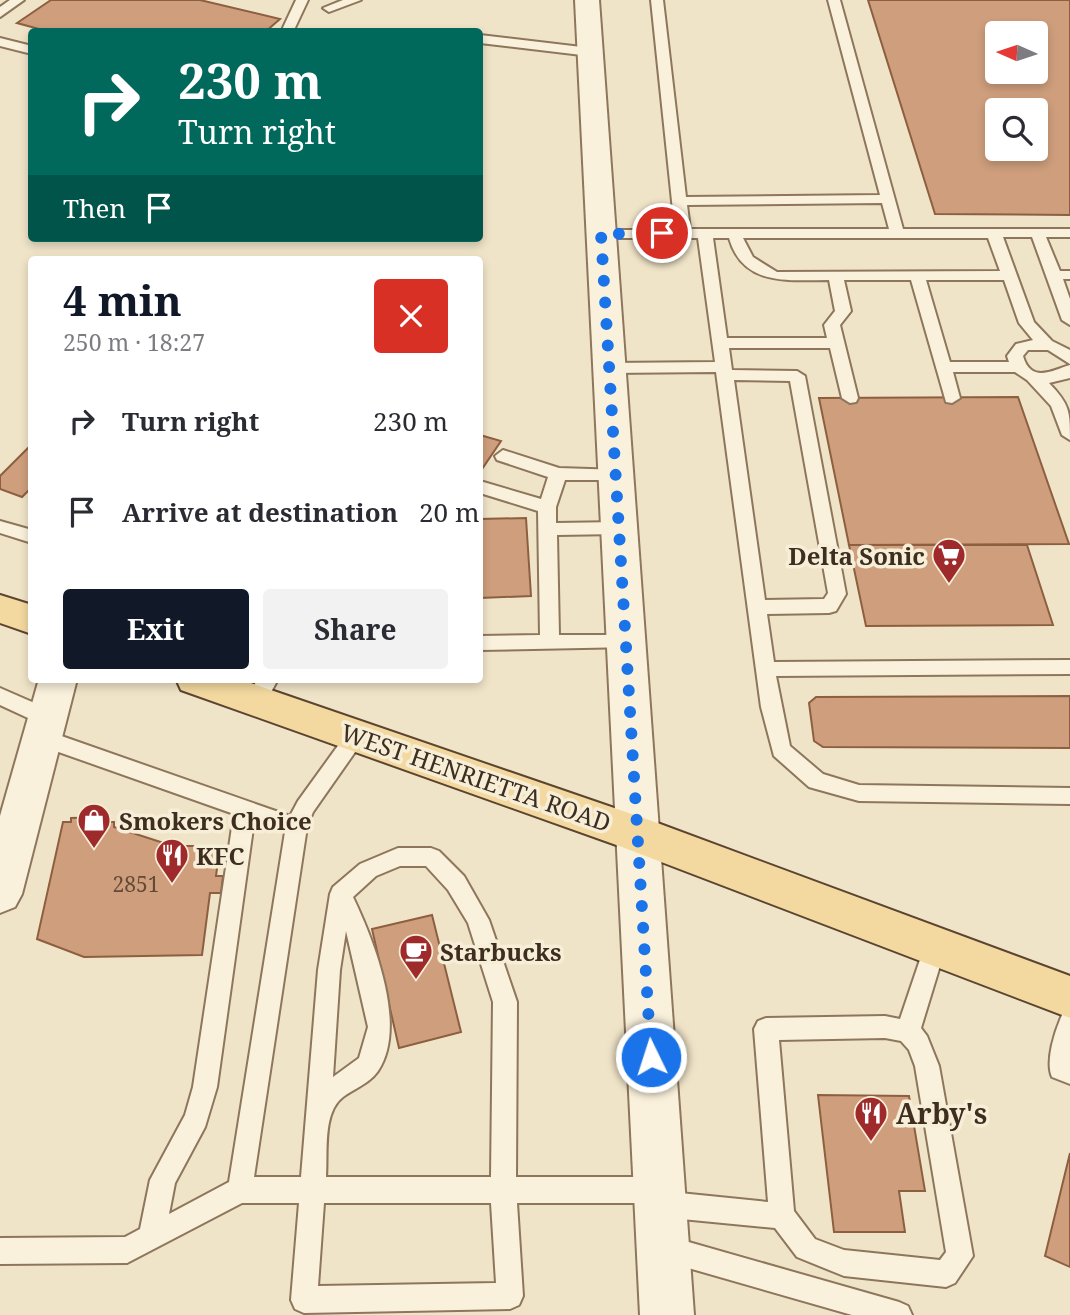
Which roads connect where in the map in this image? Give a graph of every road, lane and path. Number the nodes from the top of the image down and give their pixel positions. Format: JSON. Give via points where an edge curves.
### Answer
{"nodes":[{"id":1,"x":18,"y":0,"type":"edge"},
{"id":2,"x":302,"y":0,"type":"edge"},
{"id":3,"x":355,"y":0,"type":"edge"},
{"id":4,"x":587,"y":0,"type":"edge"},
{"id":5,"x":657,"y":0,"type":"edge"},
{"id":6,"x":834,"y":0,"type":"edge"},
{"id":7,"x":329,"y":8,"type":"dead end"},
{"id":8,"x":0,"y":13,"type":"edge"},
{"id":9,"x":289,"y":28,"type":"edge"},
{"id":10,"x":483,"y":39,"type":"edge"},
{"id":11,"x":0,"y":42,"type":"edge"},
{"id":12,"x":28,"y":49,"type":"edge"},
{"id":13,"x":590,"y":52,"type":"junction"},
{"id":14,"x":888,"y":199,"type":"junction"},
{"id":15,"x":679,"y":201,"type":"junction"},
{"id":16,"x":683,"y":233,"type":"junction"},
{"id":17,"x":705,"y":233,"type":"junction"},
{"id":18,"x":735,"y":233,"type":"junction"},
{"id":19,"x":897,"y":233,"type":"junction"},
{"id":20,"x":994,"y":233,"type":"junction"},
{"id":21,"x":1037,"y":233,"type":"junction"},
{"id":22,"x":1070,"y":233,"type":"edge"},
{"id":23,"x":601,"y":234,"type":"junction"},
{"id":24,"x":917,"y":275,"type":"junction"},
{"id":25,"x":1010,"y":275,"type":"junction"},
{"id":26,"x":1054,"y":275,"type":"junction"},
{"id":27,"x":1070,"y":275,"type":"edge"},
{"id":28,"x":836,"y":276,"type":"junction"},
{"id":29,"x":1070,"y":320,"type":"edge"},
{"id":30,"x":1027,"y":323,"type":"junction"},
{"id":31,"x":791,"y":342,"type":"junction"},
{"id":32,"x":720,"y":343,"type":"junction"},
{"id":33,"x":836,"y":343,"type":"junction"},
{"id":34,"x":1047,"y":345,"type":"junction"},
{"id":35,"x":1022,"y":347,"type":"junction"},
{"id":36,"x":1068,"y":355,"type":"edge"},
{"id":37,"x":944,"y":367,"type":"junction"},
{"id":38,"x":609,"y":368,"type":"junction"},
{"id":39,"x":724,"y":371,"type":"junction"},
{"id":40,"x":1026,"y":371,"type":"junction"},
{"id":41,"x":1065,"y":373,"type":"edge"},
{"id":42,"x":797,"y":376,"type":"junction"},
{"id":43,"x":850,"y":398,"type":"dead end"},
{"id":44,"x":952,"y":398,"type":"dead end"},
{"id":45,"x":1059,"y":404,"type":"junction"},
{"id":46,"x":1070,"y":435,"type":"edge"},
{"id":47,"x":503,"y":456,"type":"dead end"},
{"id":48,"x":558,"y":474,"type":"junction"},
{"id":49,"x":615,"y":474,"type":"junction"},
{"id":50,"x":483,"y":488,"type":"edge"},
{"id":51,"x":547,"y":507,"type":"junction"},
{"id":52,"x":0,"y":527,"type":"edge"},
{"id":53,"x":619,"y":528,"type":"junction"},
{"id":54,"x":547,"y":529,"type":"junction"},
{"id":55,"x":28,"y":536,"type":"edge"},
{"id":56,"x":757,"y":607,"type":"junction"},
{"id":57,"x":0,"y":608,"type":"edge"},
{"id":58,"x":28,"y":618,"type":"edge"},
{"id":59,"x":550,"y":642,"type":"junction"},
{"id":60,"x":626,"y":642,"type":"junction"},
{"id":61,"x":483,"y":643,"type":"edge"},
{"id":62,"x":1070,"y":667,"type":"edge"},
{"id":63,"x":766,"y":669,"type":"junction"},
{"id":64,"x":57,"y":683,"type":"edge"},
{"id":65,"x":221,"y":683,"type":"edge"},
{"id":66,"x":261,"y":689,"type":"edge"},
{"id":67,"x":0,"y":695,"type":"edge"},
{"id":68,"x":45,"y":728,"type":"junction"},
{"id":69,"x":357,"y":735,"type":"junction"},
{"id":70,"x":1070,"y":796,"type":"edge"},
{"id":71,"x":245,"y":810,"type":"junction"},
{"id":72,"x":296,"y":827,"type":"junction"},
{"id":73,"x":637,"y":834,"type":"junction"},
{"id":74,"x":0,"y":894,"type":"edge"},
{"id":75,"x":341,"y":894,"type":"junction"},
{"id":76,"x":935,"y":946,"type":"junction"},
{"id":77,"x":1070,"y":997,"type":"edge"},
{"id":78,"x":1070,"y":1023,"type":"edge"},
{"id":79,"x":908,"y":1031,"type":"junction"},
{"id":80,"x":1070,"y":1073,"type":"edge"},
{"id":81,"x":321,"y":1104,"type":"junction"},
{"id":82,"x":240,"y":1189,"type":"junction"},
{"id":83,"x":312,"y":1189,"type":"junction"},
{"id":84,"x":503,"y":1190,"type":"junction"},
{"id":85,"x":661,"y":1214,"type":"junction"},
{"id":86,"x":782,"y":1216,"type":"junction"},
{"id":87,"x":151,"y":1237,"type":"junction"},
{"id":88,"x":0,"y":1251,"type":"edge"},
{"id":89,"x":667,"y":1315,"type":"edge"},
{"id":90,"x":899,"y":1315,"type":"edge"}],
"edges":[{"from":1,"to":8,"type":"lane"},
{"from":2,"to":9,"type":"lane"},
{"from":3,"to":7,"type":"lane"},
{"from":4,"to":13,"type":"street"},
{"from":5,"to":15,"type":"lane"},
{"from":6,"to":14,"type":"lane"},
{"from":10,"to":13,"type":"lane"},
{"from":11,"to":12,"type":"lane"},
{"from":13,"to":23,"type":"street"},
{"from":14,"to":15,"type":"lane"},
{"from":14,"to":19,"type":"lane"},
{"from":15,"to":16,"type":"lane"},
{"from":16,"to":17,"type":"lane"},
{"from":16,"to":23,"type":"lane"},
{"from":17,"to":18,"type":"lane"},
{"from":17,"to":32,"type":"lane"},
{"from":18,"to":19,"type":"lane"},
{"from":18,"to":28,"type":"lane","via":[[737,247],[750,265],[774,276]]},
{"from":19,"to":20,"type":"lane"},
{"from":20,"to":21,"type":"lane"},
{"from":20,"to":25,"type":"lane"},
{"from":21,"to":22,"type":"lane"},
{"from":21,"to":26,"type":"lane"},
{"from":23,"to":38,"type":"street"},
{"from":24,"to":25,"type":"lane"},
{"from":24,"to":28,"type":"lane"},
{"from":24,"to":37,"type":"lane"},
{"from":25,"to":30,"type":"lane"},
{"from":26,"to":27,"type":"lane"},
{"from":26,"to":29,"type":"lane"},
{"from":28,"to":33,"type":"lane","via":[[843,311],[832,325]]},
{"from":30,"to":34,"type":"lane"},
{"from":30,"to":35,"type":"lane"},
{"from":31,"to":32,"type":"lane"},
{"from":31,"to":33,"type":"lane"},
{"from":31,"to":42,"type":"lane"},
{"from":32,"to":39,"type":"lane"},
{"from":33,"to":43,"type":"lane"},
{"from":34,"to":35,"type":"lane"},
{"from":34,"to":36,"type":"lane"},
{"from":35,"to":40,"type":"lane","via":[[1015,356]]},
{"from":37,"to":40,"type":"lane"},
{"from":37,"to":44,"type":"lane"},
{"from":38,"to":39,"type":"lane"},
{"from":38,"to":49,"type":"street"},
{"from":39,"to":42,"type":"lane"},
{"from":39,"to":56,"type":"lane"},
{"from":40,"to":41,"type":"lane"},
{"from":40,"to":45,"type":"lane"},
{"from":41,"to":45,"type":"lane"},
{"from":42,"to":56,"type":"lane","via":[[837,594],[829,606]]},
{"from":45,"to":46,"type":"lane"},
{"from":47,"to":48,"type":"lane"},
{"from":48,"to":49,"type":"lane"},
{"from":48,"to":51,"type":"lane"},
{"from":49,"to":53,"type":"street"},
{"from":50,"to":51,"type":"lane"},
{"from":51,"to":54,"type":"lane"},
{"from":52,"to":55,"type":"lane"},
{"from":53,"to":54,"type":"lane"},
{"from":53,"to":60,"type":"street"},
{"from":54,"to":59,"type":"lane"},
{"from":56,"to":63,"type":"lane"},
{"from":57,"to":58,"type":"main road"},
{"from":59,"to":60,"type":"lane"},
{"from":59,"to":61,"type":"lane"},
{"from":60,"to":73,"type":"street"},
{"from":62,"to":63,"type":"lane"},
{"from":63,"to":70,"type":"lane","via":[[781,750],[816,781],[859,793]]},
{"from":64,"to":68,"type":"street"},
{"from":65,"to":66,"type":"main road","name":"WEST HENRIETTA ROAD"},
{"from":66,"to":69,"type":"main road","name":"WEST HENRIETTA ROAD"},
{"from":67,"to":68,"type":"lane"},
{"from":68,"to":71,"type":"lane"},
{"from":68,"to":74,"type":"street"},
{"from":69,"to":72,"type":"lane","via":[[305,807]]},
{"from":69,"to":73,"type":"main road","name":"WEST HENRIETTA ROAD"},
{"from":71,"to":72,"type":"lane"},
{"from":71,"to":87,"type":"lane","via":[[205,1087],[196,1119],[163,1180]]},
{"from":72,"to":82,"type":"lane"},
{"from":73,"to":76,"type":"main road","name":"WEST HENRIETTA ROAD"},
{"from":73,"to":85,"type":"street"},
{"from":75,"to":81,"type":"lane","via":[[329,970]]},
{"from":75,"to":81,"type":"lane","via":[[361,938],[380,1027],[369,1064]]},
{"from":75,"to":84,"type":"lane","via":[[368,870],[398,857],[431,857],[456,883],[478,920],[505,1002]]},
{"from":76,"to":77,"type":"main road","name":"WEST HENRIETTA ROAD"},
{"from":76,"to":79,"type":"lane"},
{"from":78,"to":80,"type":"lane","via":[[1060,1069]]},
{"from":79,"to":86,"type":"lane","via":[[885,1027],[766,1029]]},
{"from":79,"to":86,"type":"lane","via":[[927,1066],[960,1256],[946,1274],[844,1263],[806,1248]]},
{"from":81,"to":83,"type":"lane"},
{"from":82,"to":83,"type":"lane"},
{"from":82,"to":87,"type":"lane"},
{"from":83,"to":84,"type":"lane"},
{"from":83,"to":84,"type":"lane","via":[[304,1300],[510,1296]]},
{"from":84,"to":85,"type":"lane"},
{"from":85,"to":86,"type":"lane"},
{"from":85,"to":89,"type":"street"},
{"from":85,"to":90,"type":"lane"},
{"from":87,"to":88,"type":"lane","via":[[127,1250]]}]}
